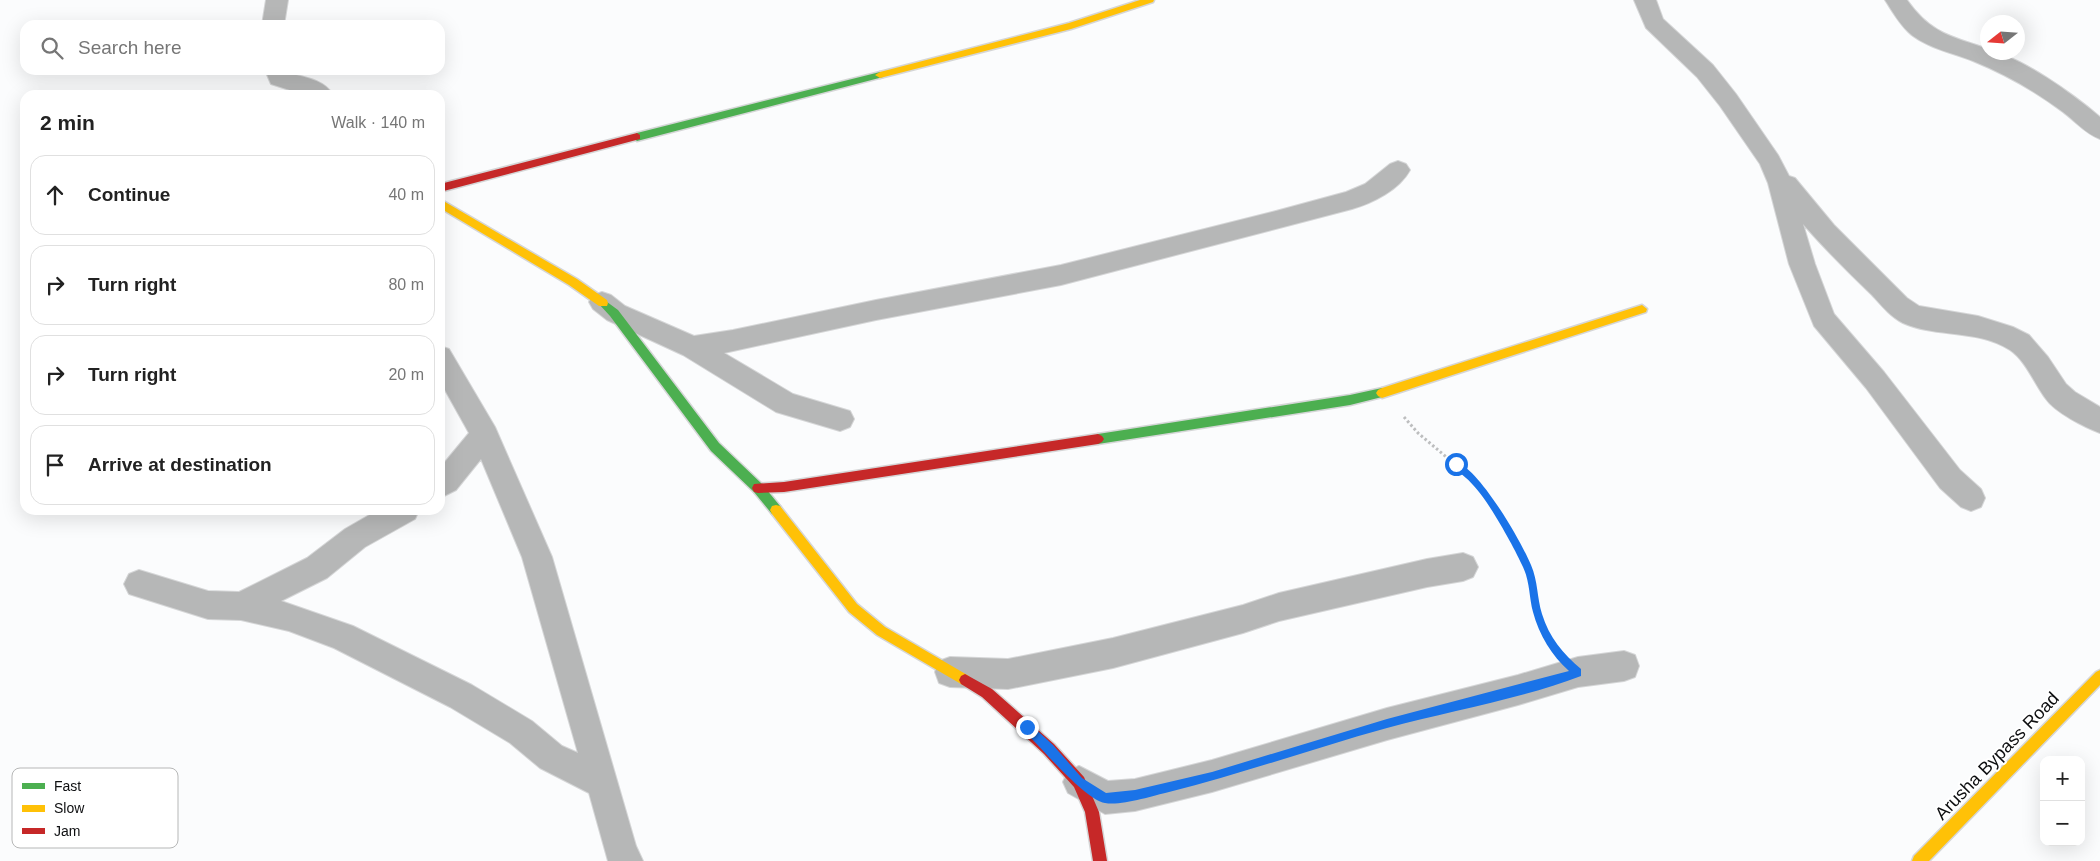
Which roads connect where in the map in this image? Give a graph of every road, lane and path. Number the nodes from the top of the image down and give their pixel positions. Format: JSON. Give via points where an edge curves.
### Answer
{"nodes":[{"id":1,"x":277,"y":0,"type":"edge"},
{"id":2,"x":1150,"y":0,"type":"edge"},
{"id":3,"x":1645,"y":0,"type":"edge"},
{"id":4,"x":1896,"y":0,"type":"edge"},
{"id":5,"x":274,"y":20,"type":"edge"},
{"id":6,"x":278,"y":75,"type":"edge"},
{"id":7,"x":307,"y":90,"type":"edge"},
{"id":8,"x":2100,"y":130,"type":"edge"},
{"id":9,"x":1770,"y":161,"type":"junction"},
{"id":10,"x":1398,"y":170,"type":"dead end"},
{"id":11,"x":445,"y":187,"type":"edge"},
{"id":12,"x":445,"y":206,"type":"edge"},
{"id":13,"x":602,"y":302,"type":"junction"},
{"id":14,"x":1642,"y":309,"type":"dead end"},
{"id":15,"x":692,"y":347,"type":"junction"},
{"id":16,"x":445,"y":366,"type":"edge"},
{"id":17,"x":1386,"y":392,"type":"junction"},
{"id":18,"x":840,"y":419,"type":"dead end"},
{"id":19,"x":2100,"y":421,"type":"edge"},
{"id":20,"x":485,"y":435,"type":"junction"},
{"id":21,"x":445,"y":479,"type":"edge"},
{"id":22,"x":758,"y":488,"type":"junction"},
{"id":23,"x":1971,"y":498,"type":"dead end"},
{"id":24,"x":395,"y":515,"type":"edge"},
{"id":25,"x":1463,"y":567,"type":"dead end"},
{"id":26,"x":140,"y":584,"type":"dead end"},
{"id":27,"x":241,"y":606,"type":"junction"},
{"id":28,"x":1624,"y":666,"type":"dead end"},
{"id":29,"x":950,"y":672,"type":"junction"},
{"id":30,"x":1578,"y":672,"type":"junction"},
{"id":31,"x":2100,"y":676,"type":"edge"},
{"id":32,"x":600,"y":782,"type":"junction"},
{"id":33,"x":1079,"y":782,"type":"junction"},
{"id":34,"x":626,"y":861,"type":"edge"},
{"id":35,"x":1100,"y":861,"type":"edge"},
{"id":36,"x":1919,"y":861,"type":"edge"}],
"edges":[{"from":1,"to":5,"type":"street"},
{"from":2,"to":11,"type":"street","via":[[1071,26]]},
{"from":3,"to":9,"type":"street","via":[[1654,23],[1705,71]]},
{"from":4,"to":8,"type":"street","via":[[1923,32],[1987,57],[2031,79],[2062,98]]},
{"from":6,"to":7,"type":"street"},
{"from":9,"to":19,"type":"street","via":[[1805,211],[1898,305],[1923,318],[1978,327],[2020,343],[2056,392]]},
{"from":9,"to":23,"type":"street","via":[[1823,319],[1875,380],[1950,480]]},
{"from":10,"to":15,"type":"street","via":[[1374,190],[1352,200],[1267,224],[1060,275]]},
{"from":12,"to":13,"type":"street"},
{"from":13,"to":15,"type":"street","via":[[616,313]]},
{"from":13,"to":22,"type":"street","via":[[614,313],[715,447]]},
{"from":14,"to":17,"type":"street"},
{"from":15,"to":18,"type":"street","via":[[786,404]]},
{"from":16,"to":20,"type":"street"},
{"from":17,"to":22,"type":"street","via":[[784,488]]},
{"from":17,"to":30,"type":"path","via":[[1418,433],[1477,483],[1527,566],[1538,613],[1553,647]]},
{"from":20,"to":21,"type":"street"},
{"from":20,"to":32,"type":"street","via":[[537,557]]},
{"from":22,"to":29,"type":"street","via":[[853,608],[881,631]]},
{"from":24,"to":27,"type":"street","via":[[355,538],[317,568]]},
{"from":25,"to":29,"type":"street","via":[[1279,607],[1243,620],[1113,653],[1008,674]]},
{"from":26,"to":27,"type":"street","via":[[208,605]]},
{"from":27,"to":32,"type":"street","via":[[289,617],[342,636],[461,696],[521,732],[551,757]]},
{"from":28,"to":30,"type":"street"},
{"from":29,"to":33,"type":"street","via":[[987,693],[1050,748]]},
{"from":30,"to":33,"type":"street","via":[[1135,795],[1105,798]]},
{"from":31,"to":36,"type":"street","name":"Arusha Bypass Road"},
{"from":32,"to":34,"type":"street"},
{"from":33,"to":35,"type":"street","via":[[1092,812]]}]}
